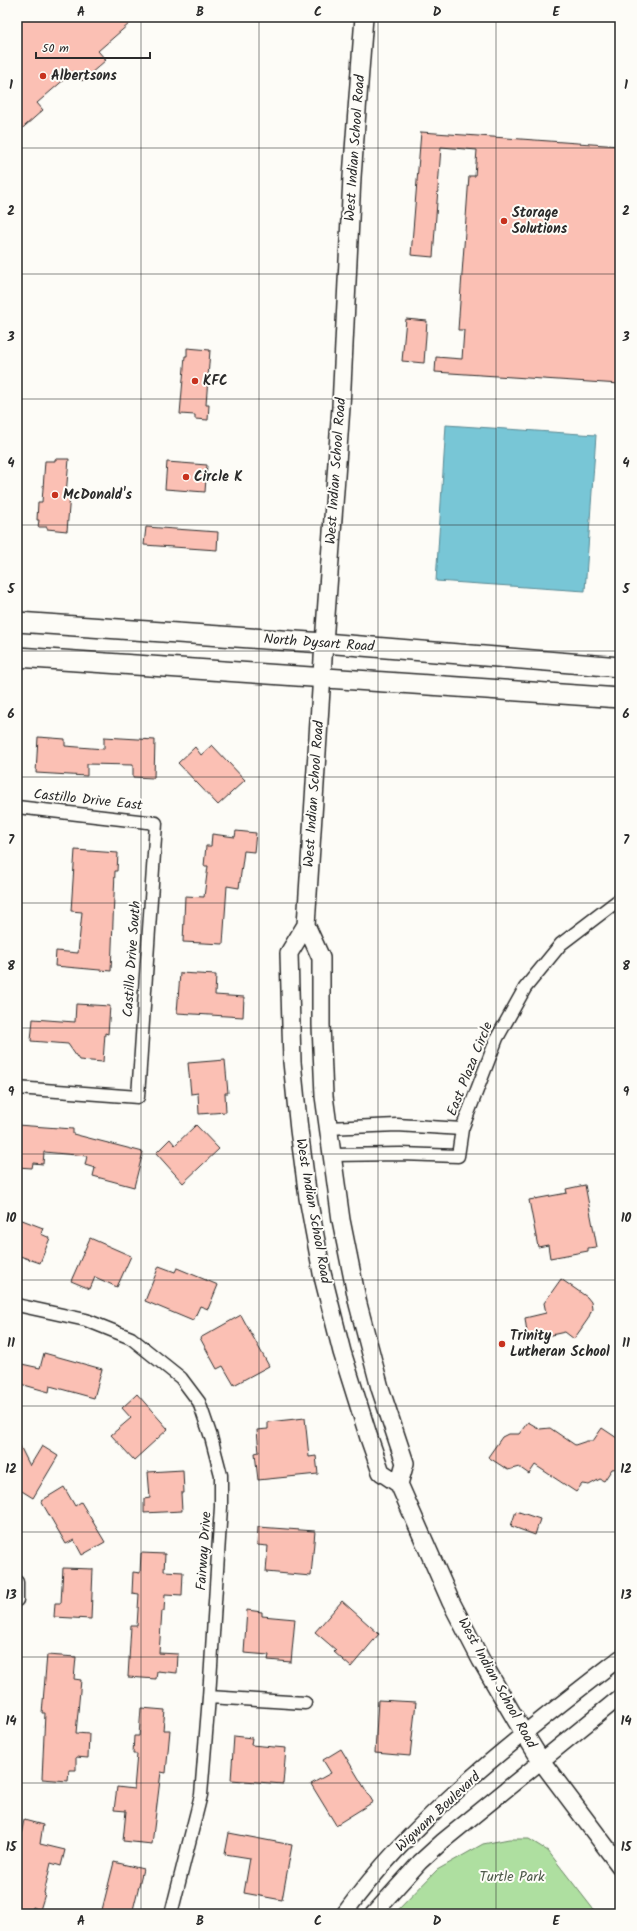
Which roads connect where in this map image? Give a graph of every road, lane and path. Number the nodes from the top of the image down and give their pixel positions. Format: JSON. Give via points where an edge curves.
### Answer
{"nodes":[{"id":1,"x":364,"y":17,"type":"edge"},
{"id":2,"x":17,"y":622,"type":"edge"},
{"id":3,"x":324,"y":643,"type":"junction"},
{"id":4,"x":17,"y":657,"type":"edge"},
{"id":5,"x":620,"y":667,"type":"edge"},
{"id":6,"x":322,"y":678,"type":"junction"},
{"id":7,"x":620,"y":698,"type":"edge"},
{"id":8,"x":17,"y":807,"type":"edge"},
{"id":9,"x":156,"y":823,"type":"joint"},
{"id":10,"x":620,"y":899,"type":"edge"},
{"id":11,"x":306,"y":925,"type":"junction"},
{"id":12,"x":17,"y":1088,"type":"edge"},
{"id":13,"x":328,"y":1128,"type":"junction"},
{"id":14,"x":462,"y":1129,"type":"junction"},
{"id":15,"x":331,"y":1155,"type":"junction"},
{"id":16,"x":17,"y":1305,"type":"edge"},
{"id":17,"x":400,"y":1484,"type":"junction"},
{"id":18,"x":17,"y":1582,"type":"edge"},
{"id":19,"x":17,"y":1600,"type":"edge"},
{"id":20,"x":620,"y":1658,"type":"edge"},
{"id":21,"x":209,"y":1697,"type":"junction"},
{"id":22,"x":620,"y":1697,"type":"edge"},
{"id":23,"x":305,"y":1703,"type":"dead end"},
{"id":24,"x":524,"y":1733,"type":"junction"},
{"id":25,"x":542,"y":1762,"type":"junction"},
{"id":26,"x":620,"y":1866,"type":"edge"},
{"id":27,"x":360,"y":1893,"type":"junction"},
{"id":28,"x":375,"y":1911,"type":"edge"},
{"id":29,"x":171,"y":1914,"type":"edge"},
{"id":30,"x":344,"y":1914,"type":"edge"}],
"edges":[{"from":1,"to":3,"type":"main road","name":"West Indian School Road"},
{"from":2,"to":3,"type":"main road","name":"North Dysart Road"},
{"from":3,"to":5,"type":"main road","name":"North Dysart Road"},
{"from":3,"to":6,"type":"main road","name":"West Indian School Road"},
{"from":4,"to":6,"type":"main road"},
{"from":6,"to":7,"type":"main road"},
{"from":6,"to":11,"type":"main road","name":"West Indian School Road"},
{"from":8,"to":9,"type":"street","name":"Castillo Drive East"},
{"from":9,"to":12,"type":"street","name":"Castillo Drive South","via":[[138,1097]]},
{"from":10,"to":14,"type":"street","name":"East Plaza Circle","via":[[561,944],[525,988],[497,1038]]},
{"from":11,"to":13,"type":"main road","name":"West Indian School Road","via":[[321,958],[322,1056]]},
{"from":11,"to":17,"type":"main road","name":"West Indian School Road","via":[[289,953],[292,1062],[308,1198],[322,1273],[356,1400],[381,1472]]},
{"from":13,"to":14,"type":"street","name":"East Plaza Circle","via":[[397,1125]]},
{"from":13,"to":15,"type":"main road","name":"West Indian School Road"},
{"from":14,"to":15,"type":"street","name":"East Plaza Circle","via":[[458,1156]]},
{"from":15,"to":17,"type":"main road","name":"West Indian School Road","via":[[358,1304],[380,1388],[405,1463]]},
{"from":16,"to":21,"type":"street","name":"Fairway Drive","via":[[86,1320],[131,1338],[182,1378],[199,1402],[221,1476],[222,1508]]},
{"from":17,"to":24,"type":"main road","name":"West Indian School Road","via":[[451,1602],[481,1660]]},
{"from":18,"to":19,"type":"street"},
{"from":20,"to":24,"type":"street","name":"Wigwam Boulevard"},
{"from":21,"to":23,"type":"street"},
{"from":21,"to":29,"type":"street","name":"Fairway Drive","via":[[201,1795]]},
{"from":22,"to":25,"type":"street","name":"Wigwam Boulevard"},
{"from":24,"to":25,"type":"main road","name":"West Indian School Road"},
{"from":24,"to":27,"type":"street","name":"Wigwam Boulevard","via":[[414,1831]]},
{"from":25,"to":26,"type":"main road","name":"West Indian School Road"},
{"from":25,"to":28,"type":"street","name":"Wigwam Boulevard","via":[[443,1841]]},
{"from":27,"to":28,"type":"street"},
{"from":27,"to":30,"type":"street","name":"Wigwam Boulevard"}]}
